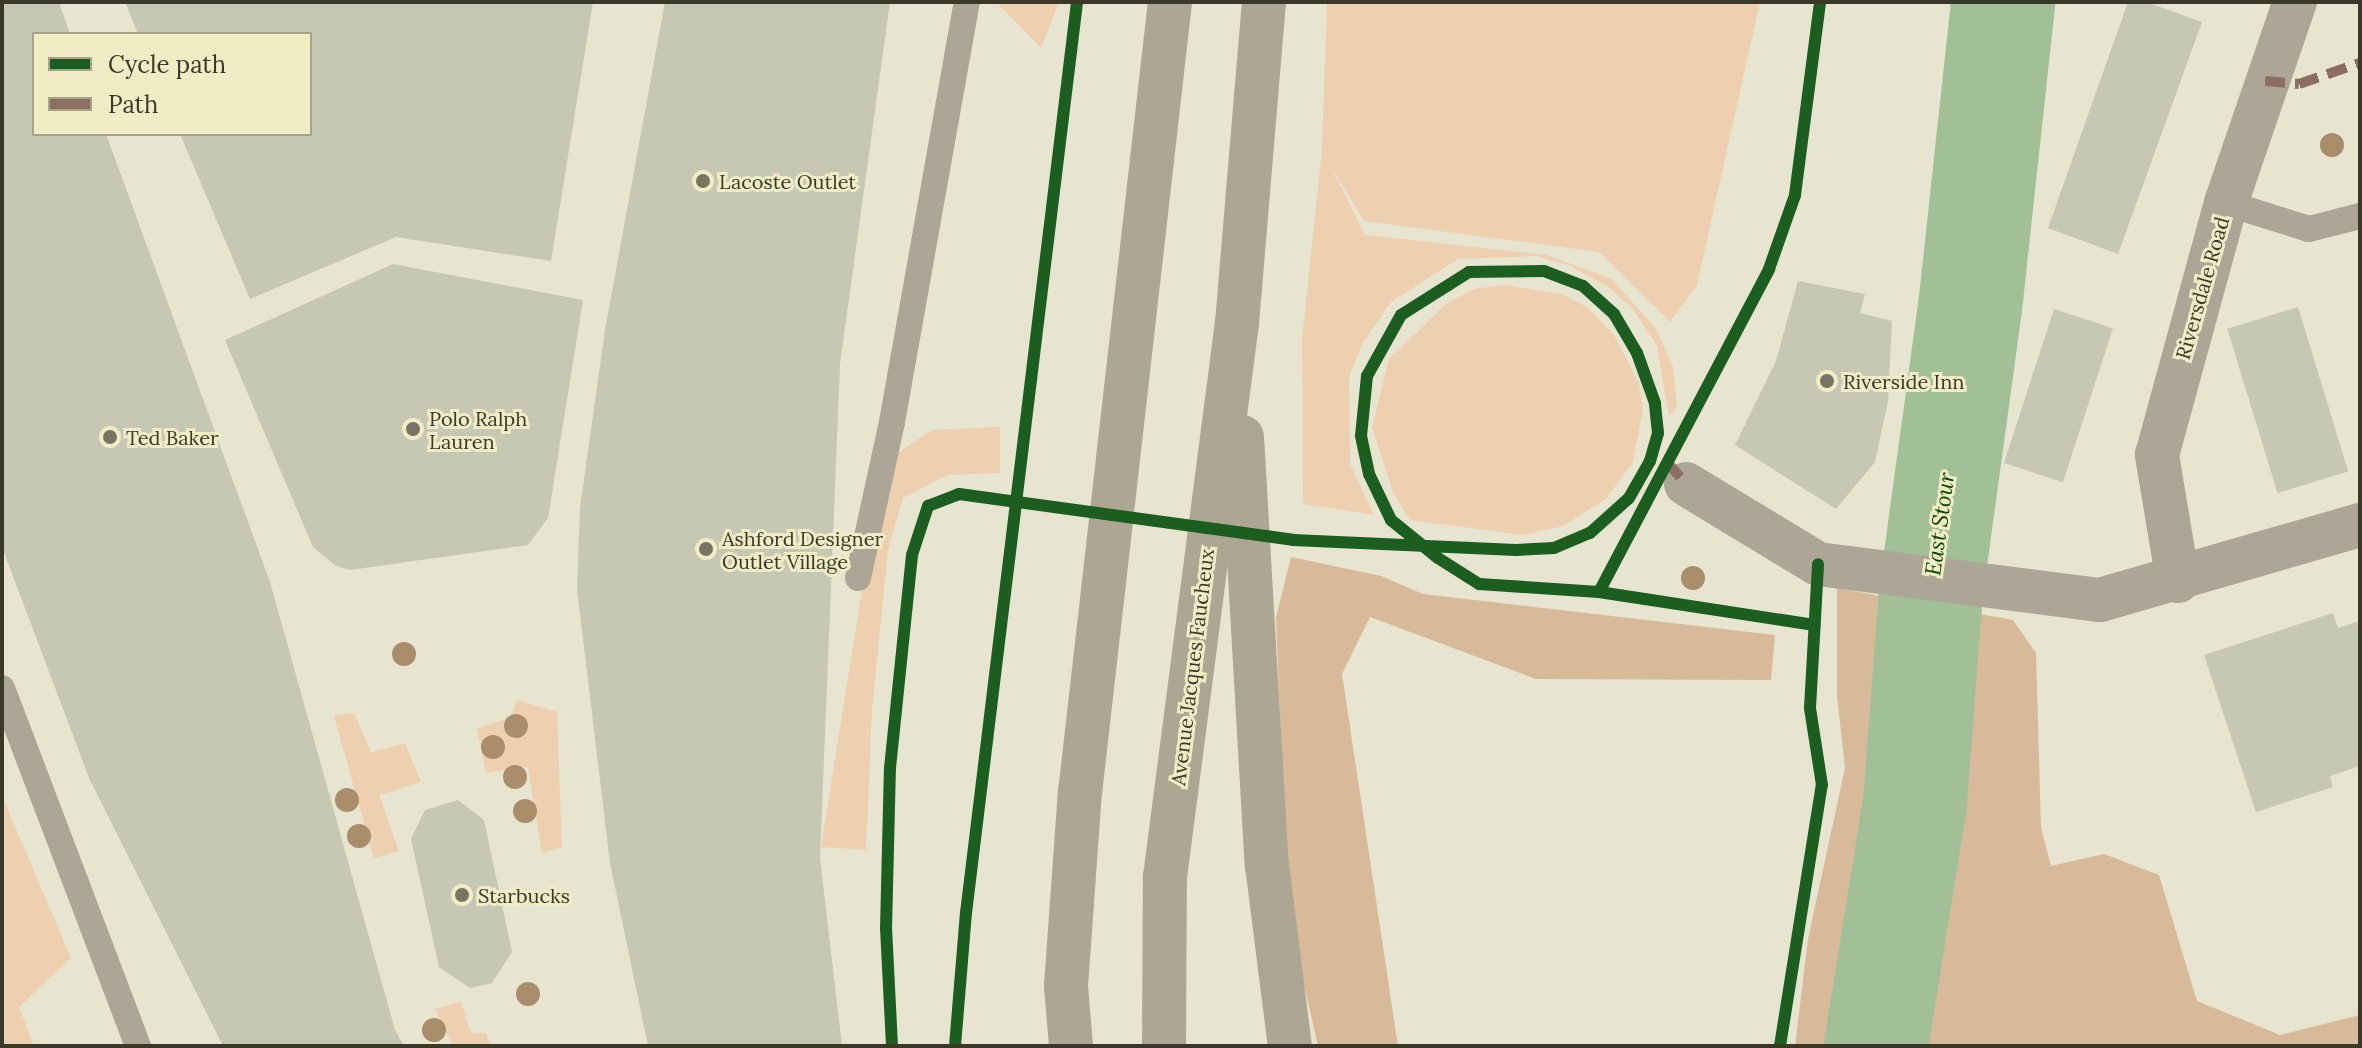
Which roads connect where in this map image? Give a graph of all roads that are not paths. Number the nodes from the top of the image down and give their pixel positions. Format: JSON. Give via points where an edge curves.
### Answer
{"nodes":[{"id":1,"x":967,"y":2,"type":"edge"},
{"id":2,"x":1170,"y":2,"type":"edge"},
{"id":3,"x":1264,"y":2,"type":"edge"},
{"id":4,"x":2295,"y":2,"type":"edge"},
{"id":5,"x":2226,"y":203,"type":"junction"},
{"id":6,"x":2360,"y":216,"type":"edge"},
{"id":7,"x":1237,"y":323,"type":"junction"},
{"id":8,"x":1686,"y":484,"type":"dead end"},
{"id":9,"x":2360,"y":525,"type":"edge"},
{"id":10,"x":858,"y":578,"type":"dead end"},
{"id":11,"x":2178,"y":581,"type":"junction"},
{"id":12,"x":2,"y":688,"type":"edge"},
{"id":13,"x":138,"y":1046,"type":"edge"},
{"id":14,"x":1071,"y":1046,"type":"edge"},
{"id":15,"x":1164,"y":1046,"type":"edge"},
{"id":16,"x":1290,"y":1046,"type":"edge"}],
"edges":[{"from":1,"to":10,"type":"lane","via":[[892,422]]},
{"from":2,"to":14,"type":"main road","via":[[1080,793],[1066,986]]},
{"from":3,"to":7,"type":"main road","name":"Avenue Jacques Faucheux"},
{"from":4,"to":5,"type":"street","name":"Riversdale Road"},
{"from":5,"to":6,"type":"lane","via":[[2309,229]]},
{"from":5,"to":11,"type":"street","name":"Riversdale Road","via":[[2157,455]]},
{"from":7,"to":15,"type":"main road","name":"Avenue Jacques Faucheux","via":[[1165,877]]},
{"from":7,"to":16,"type":"main road","via":[[1267,865]]},
{"from":8,"to":11,"type":"street","via":[[1818,564],[2100,600]]},
{"from":9,"to":11,"type":"street"},
{"from":12,"to":13,"type":"lane"}]}
